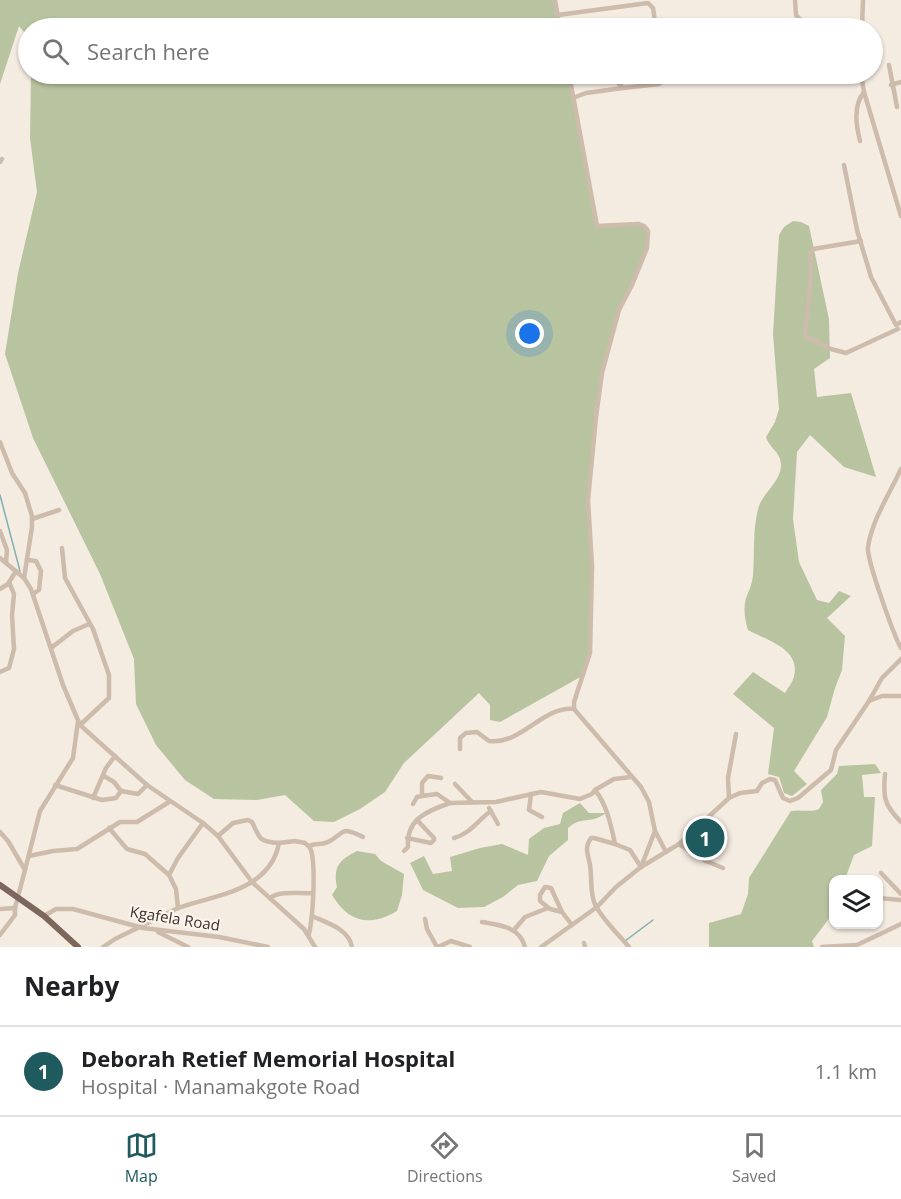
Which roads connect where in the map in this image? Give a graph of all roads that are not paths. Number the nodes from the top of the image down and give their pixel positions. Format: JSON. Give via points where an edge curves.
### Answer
{"nodes":[{"id":1,"x":555,"y":0,"type":"edge"},
{"id":2,"x":795,"y":0,"type":"edge"},
{"id":3,"x":863,"y":0,"type":"edge"},
{"id":4,"x":558,"y":15,"type":"junction"},
{"id":5,"x":558,"y":18,"type":"edge"},
{"id":6,"x":654,"y":18,"type":"edge"},
{"id":7,"x":799,"y":18,"type":"edge"},
{"id":8,"x":862,"y":18,"type":"edge"},
{"id":9,"x":889,"y":66,"type":"dead end"},
{"id":10,"x":901,"y":82,"type":"edge"},
{"id":11,"x":571,"y":84,"type":"edge"},
{"id":12,"x":619,"y":84,"type":"edge"},
{"id":13,"x":659,"y":84,"type":"edge"},
{"id":14,"x":863,"y":84,"type":"edge"},
{"id":15,"x":891,"y":85,"type":"junction"},
{"id":16,"x":623,"y":88,"type":"junction"},
{"id":17,"x":864,"y":92,"type":"junction"},
{"id":18,"x":573,"y":98,"type":"junction"},
{"id":19,"x":897,"y":107,"type":"dead end"},
{"id":20,"x":860,"y":141,"type":"dead end"},
{"id":21,"x":844,"y":165,"type":"dead end"},
{"id":22,"x":901,"y":216,"type":"edge"},
{"id":23,"x":861,"y":241,"type":"junction"},
{"id":24,"x":899,"y":326,"type":"edge"},
{"id":25,"x":901,"y":338,"type":"edge"},
{"id":26,"x":0,"y":442,"type":"edge"},
{"id":27,"x":901,"y":469,"type":"edge"},
{"id":28,"x":59,"y":510,"type":"dead end"},
{"id":29,"x":32,"y":519,"type":"junction"},
{"id":30,"x":0,"y":531,"type":"edge"},
{"id":31,"x":62,"y":548,"type":"dead end"},
{"id":32,"x":0,"y":558,"type":"edge"},
{"id":33,"x":27,"y":560,"type":"junction"},
{"id":34,"x":6,"y":562,"type":"junction"},
{"id":35,"x":16,"y":571,"type":"junction"},
{"id":36,"x":24,"y":578,"type":"junction"},
{"id":37,"x":9,"y":582,"type":"junction"},
{"id":38,"x":0,"y":589,"type":"edge"},
{"id":39,"x":33,"y":594,"type":"junction"},
{"id":40,"x":89,"y":624,"type":"junction"},
{"id":41,"x":51,"y":648,"type":"junction"},
{"id":42,"x":901,"y":648,"type":"edge"},
{"id":43,"x":901,"y":659,"type":"edge"},
{"id":44,"x":0,"y":672,"type":"edge"},
{"id":45,"x":901,"y":696,"type":"edge"},
{"id":46,"x":869,"y":701,"type":"junction"},
{"id":47,"x":574,"y":709,"type":"junction"},
{"id":48,"x":79,"y":723,"type":"junction"},
{"id":49,"x":736,"y":734,"type":"dead end"},
{"id":50,"x":460,"y":749,"type":"dead end"},
{"id":51,"x":115,"y":756,"type":"junction"},
{"id":52,"x":885,"y":774,"type":"dead end"},
{"id":53,"x":104,"y":776,"type":"junction"},
{"id":54,"x":441,"y":777,"type":"dead end"},
{"id":55,"x":631,"y":777,"type":"junction"},
{"id":56,"x":147,"y":784,"type":"junction"},
{"id":57,"x":455,"y":784,"type":"dead end"},
{"id":58,"x":55,"y":785,"type":"junction"},
{"id":59,"x":595,"y":790,"type":"junction"},
{"id":60,"x":121,"y":791,"type":"junction"},
{"id":61,"x":531,"y":794,"type":"junction"},
{"id":62,"x":422,"y":796,"type":"junction"},
{"id":63,"x":93,"y":798,"type":"junction"},
{"id":64,"x":729,"y":798,"type":"junction"},
{"id":65,"x":169,"y":802,"type":"junction"},
{"id":66,"x":472,"y":802,"type":"junction"},
{"id":67,"x":450,"y":803,"type":"junction"},
{"id":68,"x":487,"y":803,"type":"junction"},
{"id":69,"x":413,"y":804,"type":"dead end"},
{"id":70,"x":490,"y":811,"type":"junction"},
{"id":71,"x":542,"y":817,"type":"dead end"},
{"id":72,"x":417,"y":820,"type":"junction"},
{"id":73,"x":901,"y":822,"type":"edge"},
{"id":74,"x":203,"y":823,"type":"junction"},
{"id":75,"x":498,"y":824,"type":"dead end"},
{"id":76,"x":109,"y":828,"type":"junction"},
{"id":77,"x":655,"y":831,"type":"junction"},
{"id":78,"x":0,"y":832,"type":"edge"},
{"id":79,"x":218,"y":836,"type":"junction"},
{"id":80,"x":363,"y":837,"type":"dead end"},
{"id":81,"x":407,"y":838,"type":"junction"},
{"id":82,"x":454,"y":838,"type":"dead end"},
{"id":83,"x":279,"y":843,"type":"junction"},
{"id":84,"x":615,"y":844,"type":"junction"},
{"id":85,"x":679,"y":844,"type":"junction"},
{"id":86,"x":309,"y":846,"type":"junction"},
{"id":87,"x":404,"y":851,"type":"dead end"},
{"id":88,"x":666,"y":852,"type":"junction"},
{"id":89,"x":30,"y":856,"type":"junction"},
{"id":90,"x":641,"y":867,"type":"junction"},
{"id":91,"x":723,"y":868,"type":"dead end"},
{"id":92,"x":25,"y":870,"type":"junction"},
{"id":93,"x":881,"y":873,"type":"dead end"},
{"id":94,"x":169,"y":875,"type":"junction"},
{"id":95,"x":252,"y":882,"type":"junction"},
{"id":96,"x":0,"y":885,"type":"edge"},
{"id":97,"x":313,"y":893,"type":"junction"},
{"id":98,"x":901,"y":894,"type":"edge"},
{"id":99,"x":18,"y":897,"type":"junction"},
{"id":100,"x":270,"y":898,"type":"junction"},
{"id":101,"x":883,"y":898,"type":"edge"},
{"id":102,"x":901,"y":900,"type":"edge"},
{"id":103,"x":15,"y":908,"type":"junction"},
{"id":104,"x":178,"y":908,"type":"junction"},
{"id":105,"x":548,"y":908,"type":"junction"},
{"id":106,"x":597,"y":908,"type":"junction"},
{"id":107,"x":0,"y":909,"type":"edge"},
{"id":108,"x":562,"y":912,"type":"junction"},
{"id":109,"x":44,"y":916,"type":"junction"},
{"id":110,"x":312,"y":916,"type":"junction"},
{"id":111,"x":425,"y":919,"type":"dead end"},
{"id":112,"x":482,"y":922,"type":"dead end"},
{"id":113,"x":901,"y":924,"type":"edge"},
{"id":114,"x":572,"y":925,"type":"junction"},
{"id":115,"x":140,"y":927,"type":"junction"},
{"id":116,"x":155,"y":930,"type":"junction"},
{"id":117,"x":514,"y":930,"type":"junction"},
{"id":118,"x":309,"y":934,"type":"junction"},
{"id":119,"x":0,"y":935,"type":"edge"},
{"id":120,"x":78,"y":947,"type":"edge"},
{"id":121,"x":103,"y":947,"type":"edge"},
{"id":122,"x":188,"y":947,"type":"edge"},
{"id":123,"x":268,"y":947,"type":"edge"},
{"id":124,"x":315,"y":947,"type":"edge"},
{"id":125,"x":352,"y":947,"type":"edge"},
{"id":126,"x":437,"y":947,"type":"edge"},
{"id":127,"x":470,"y":947,"type":"edge"},
{"id":128,"x":525,"y":947,"type":"edge"},
{"id":129,"x":541,"y":947,"type":"edge"},
{"id":130,"x":629,"y":947,"type":"edge"},
{"id":131,"x":822,"y":947,"type":"edge"}],
"edges":[{"from":1,"to":4,"type":"street"},
{"from":2,"to":7,"type":"street"},
{"from":3,"to":8,"type":"street"},
{"from":4,"to":5,"type":"street"},
{"from":4,"to":6,"type":"street","via":[[648,3]]},
{"from":9,"to":15,"type":"street"},
{"from":10,"to":15,"type":"street"},
{"from":11,"to":18,"type":"street"},
{"from":12,"to":16,"type":"street"},
{"from":13,"to":16,"type":"street"},
{"from":14,"to":17,"type":"street"},
{"from":15,"to":19,"type":"street"},
{"from":16,"to":18,"type":"street"},
{"from":17,"to":20,"type":"street","via":[[856,122]]},
{"from":17,"to":22,"type":"street"},
{"from":18,"to":47,"type":"street","via":[[597,226],[639,224],[648,231],[647,248],[619,310],[602,373],[588,501],[592,566],[590,653],[574,698]]},
{"from":21,"to":23,"type":"street"},
{"from":23,"to":24,"type":"street","via":[[871,277]]},
{"from":23,"to":24,"type":"street","via":[[811,251],[805,336],[846,353]]},
{"from":24,"to":25,"type":"street"},
{"from":26,"to":29,"type":"street","via":[[25,493]]},
{"from":27,"to":42,"type":"street","via":[[874,526],[867,553]]},
{"from":28,"to":29,"type":"street"},
{"from":29,"to":33,"type":"street"},
{"from":30,"to":34,"type":"street","via":[[6,543]]},
{"from":31,"to":40,"type":"street","via":[[65,578]]},
{"from":32,"to":34,"type":"street"},
{"from":33,"to":36,"type":"street"},
{"from":33,"to":39,"type":"street","via":[[36,561],[41,568],[39,590]]},
{"from":34,"to":35,"type":"street"},
{"from":35,"to":36,"type":"street"},
{"from":35,"to":37,"type":"street"},
{"from":36,"to":39,"type":"street"},
{"from":37,"to":38,"type":"street"},
{"from":37,"to":44,"type":"street","via":[[14,594],[14,649],[9,668]]},
{"from":39,"to":41,"type":"street"},
{"from":40,"to":41,"type":"street"},
{"from":40,"to":48,"type":"street","via":[[108,675],[109,698]]},
{"from":41,"to":48,"type":"street"},
{"from":43,"to":46,"type":"street","via":[[888,671]]},
{"from":45,"to":46,"type":"street"},
{"from":46,"to":64,"type":"street","via":[[836,750],[831,770],[798,798],[783,798],[775,780],[770,779],[757,791]]},
{"from":47,"to":50,"type":"street","via":[[552,712],[501,741],[489,741],[477,732],[466,733],[460,738]]},
{"from":47,"to":55,"type":"street"},
{"from":48,"to":51,"type":"street"},
{"from":48,"to":58,"type":"street","via":[[73,758]]},
{"from":49,"to":64,"type":"street","via":[[727,786]]},
{"from":51,"to":53,"type":"street"},
{"from":51,"to":56,"type":"street"},
{"from":52,"to":73,"type":"street","via":[[885,801]]},
{"from":53,"to":60,"type":"street"},
{"from":53,"to":63,"type":"street"},
{"from":54,"to":62,"type":"street","via":[[428,776],[422,783]]},
{"from":55,"to":59,"type":"street","via":[[614,779]]},
{"from":55,"to":77,"type":"street","via":[[645,793]]},
{"from":56,"to":60,"type":"street","via":[[138,794]]},
{"from":56,"to":65,"type":"street"},
{"from":57,"to":66,"type":"street"},
{"from":58,"to":63,"type":"street"},
{"from":58,"to":89,"type":"street","via":[[40,811]]},
{"from":59,"to":61,"type":"street","via":[[580,799],[550,792]]},
{"from":59,"to":84,"type":"street","via":[[601,797]]},
{"from":60,"to":63,"type":"street","via":[[111,800]]},
{"from":61,"to":68,"type":"street"},
{"from":61,"to":71,"type":"street","via":[[530,810]]},
{"from":62,"to":67,"type":"street","via":[[437,794]]},
{"from":62,"to":69,"type":"street"},
{"from":64,"to":85,"type":"street"},
{"from":65,"to":74,"type":"street"},
{"from":65,"to":76,"type":"street","via":[[137,822],[120,822]]},
{"from":66,"to":67,"type":"street"},
{"from":66,"to":68,"type":"street"},
{"from":67,"to":72,"type":"street","via":[[426,811]]},
{"from":68,"to":70,"type":"street"},
{"from":70,"to":75,"type":"street"},
{"from":70,"to":82,"type":"street"},
{"from":72,"to":81,"type":"street"},
{"from":72,"to":81,"type":"street","via":[[434,840],[429,843]]},
{"from":74,"to":79,"type":"street"},
{"from":74,"to":94,"type":"street"},
{"from":76,"to":89,"type":"street","via":[[77,849]]},
{"from":76,"to":94,"type":"street","via":[[127,849],[145,854]]},
{"from":77,"to":88,"type":"street"},
{"from":77,"to":90,"type":"street"},
{"from":78,"to":92,"type":"street"},
{"from":79,"to":83,"type":"street","via":[[233,822],[248,820],[261,840]]},
{"from":79,"to":95,"type":"street"},
{"from":80,"to":86,"type":"street","via":[[346,830],[326,843]]},
{"from":81,"to":87,"type":"street"},
{"from":83,"to":86,"type":"street","via":[[295,841]]},
{"from":83,"to":95,"type":"street","via":[[272,862]]},
{"from":84,"to":90,"type":"street","via":[[630,850]]},
{"from":84,"to":106,"type":"street","via":[[592,838],[587,846],[591,891]]},
{"from":85,"to":88,"type":"street"},
{"from":85,"to":91,"type":"street"},
{"from":86,"to":97,"type":"street"},
{"from":88,"to":90,"type":"street"},
{"from":89,"to":92,"type":"street"},
{"from":90,"to":106,"type":"street"},
{"from":92,"to":99,"type":"street"},
{"from":93,"to":98,"type":"street"},
{"from":94,"to":104,"type":"street","via":[[176,889]]},
{"from":95,"to":100,"type":"street"},
{"from":95,"to":104,"type":"street","via":[[227,895]]},
{"from":96,"to":99,"type":"main road"},
{"from":97,"to":100,"type":"street","via":[[279,893]]},
{"from":97,"to":110,"type":"street"},
{"from":99,"to":103,"type":"street"},
{"from":99,"to":109,"type":"main road"},
{"from":100,"to":118,"type":"street"},
{"from":101,"to":102,"type":"street"},
{"from":103,"to":107,"type":"street"},
{"from":103,"to":119,"type":"street","via":[[13,920]]},
{"from":104,"to":115,"type":"street"},
{"from":105,"to":108,"type":"street"},
{"from":105,"to":108,"type":"street","via":[[539,898],[548,886]]},
{"from":105,"to":117,"type":"street","via":[[525,917]]},
{"from":106,"to":114,"type":"street"},
{"from":106,"to":130,"type":"street"},
{"from":108,"to":114,"type":"street"},
{"from":109,"to":115,"type":"street","name":"Kgafela Road","via":[[56,909],[73,909]]},
{"from":109,"to":120,"type":"main road"},
{"from":110,"to":118,"type":"street"},
{"from":110,"to":125,"type":"street","via":[[344,933]]},
{"from":111,"to":126,"type":"street"},
{"from":112,"to":117,"type":"street"},
{"from":113,"to":131,"type":"street","via":[[857,945]]},
{"from":114,"to":129,"type":"street"},
{"from":115,"to":116,"type":"street","name":"Kgafela Road"},
{"from":115,"to":121,"type":"street"},
{"from":116,"to":122,"type":"street"},
{"from":116,"to":123,"type":"street","name":"Kgafela Road"},
{"from":117,"to":128,"type":"street"},
{"from":118,"to":124,"type":"street"},
{"from":126,"to":127,"type":"street","via":[[451,941]]}]}
